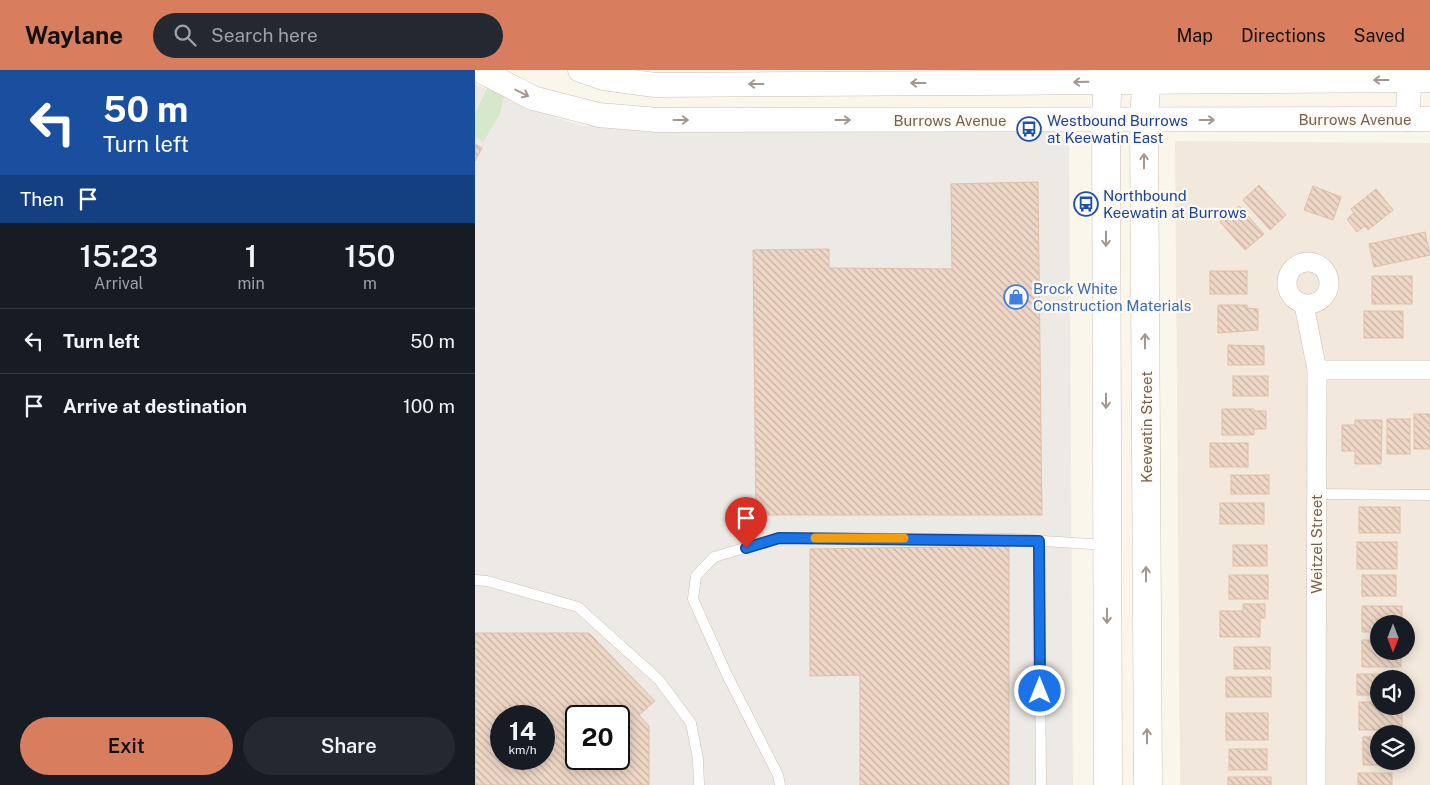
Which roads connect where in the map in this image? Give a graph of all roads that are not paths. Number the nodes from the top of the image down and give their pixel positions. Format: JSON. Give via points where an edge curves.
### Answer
{"nodes":[{"id":1,"x":479,"y":70,"type":"edge"},
{"id":2,"x":580,"y":70,"type":"edge"},
{"id":3,"x":1108,"y":76,"type":"edge"},
{"id":4,"x":1147,"y":76,"type":"edge"},
{"id":5,"x":782,"y":77,"type":"edge"},
{"id":6,"x":1416,"y":77,"type":"edge"},
{"id":7,"x":1419,"y":119,"type":"edge"},
{"id":8,"x":782,"y":120,"type":"junction"},
{"id":9,"x":1106,"y":120,"type":"junction"},
{"id":10,"x":1144,"y":120,"type":"junction"},
{"id":11,"x":1303,"y":304,"type":"dead end"},
{"id":12,"x":1317,"y":370,"type":"junction"},
{"id":13,"x":1430,"y":370,"type":"edge"},
{"id":14,"x":1316,"y":494,"type":"junction"},
{"id":15,"x":1430,"y":495,"type":"edge"},
{"id":16,"x":1039,"y":541,"type":"junction"},
{"id":17,"x":1107,"y":545,"type":"junction"},
{"id":18,"x":475,"y":580,"type":"edge"},
{"id":19,"x":699,"y":785,"type":"edge"},
{"id":20,"x":780,"y":785,"type":"edge"},
{"id":21,"x":1041,"y":785,"type":"edge"},
{"id":22,"x":1108,"y":785,"type":"edge"},
{"id":23,"x":1148,"y":785,"type":"edge"},
{"id":24,"x":1315,"y":785,"type":"edge"}],
"edges":[{"from":1,"to":8,"type":"street","name":"Burrows Avenue","one_way":true,"via":[[533,98],[599,115],[658,120]]},
{"from":5,"to":2,"type":"street","one_way":true,"via":[[655,85],[603,78]]},
{"from":3,"to":4,"type":"street"},
{"from":3,"to":5,"type":"street","one_way":true},
{"from":3,"to":9,"type":"main road"},
{"from":6,"to":4,"type":"street","one_way":true},
{"from":4,"to":10,"type":"main road","name":"Keewatin Street"},
{"from":5,"to":8,"type":"street"},
{"from":6,"to":7,"type":"street"},
{"from":10,"to":7,"type":"street","name":"Burrows Avenue","one_way":true},
{"from":8,"to":9,"type":"street","name":"Burrows Avenue","one_way":true},
{"from":9,"to":10,"type":"street","name":"Burrows Avenue"},
{"from":9,"to":17,"type":"main road","one_way":true},
{"from":23,"to":10,"type":"main road","name":"Keewatin Street","one_way":true},
{"from":11,"to":12,"type":"street","name":"Weitzel Street"},
{"from":12,"to":13,"type":"street"},
{"from":12,"to":14,"type":"street","name":"Weitzel Street"},
{"from":14,"to":15,"type":"lane"},
{"from":14,"to":24,"type":"street","name":"Weitzel Street"},
{"from":16,"to":17,"type":"lane"},
{"from":16,"to":20,"type":"lane","via":[[779,538],[714,557],[696,576],[693,599],[779,775]]},
{"from":16,"to":21,"type":"lane"},
{"from":17,"to":22,"type":"main road","one_way":true},
{"from":18,"to":19,"type":"lane","via":[[578,607],[652,674],[691,724]]}]}
